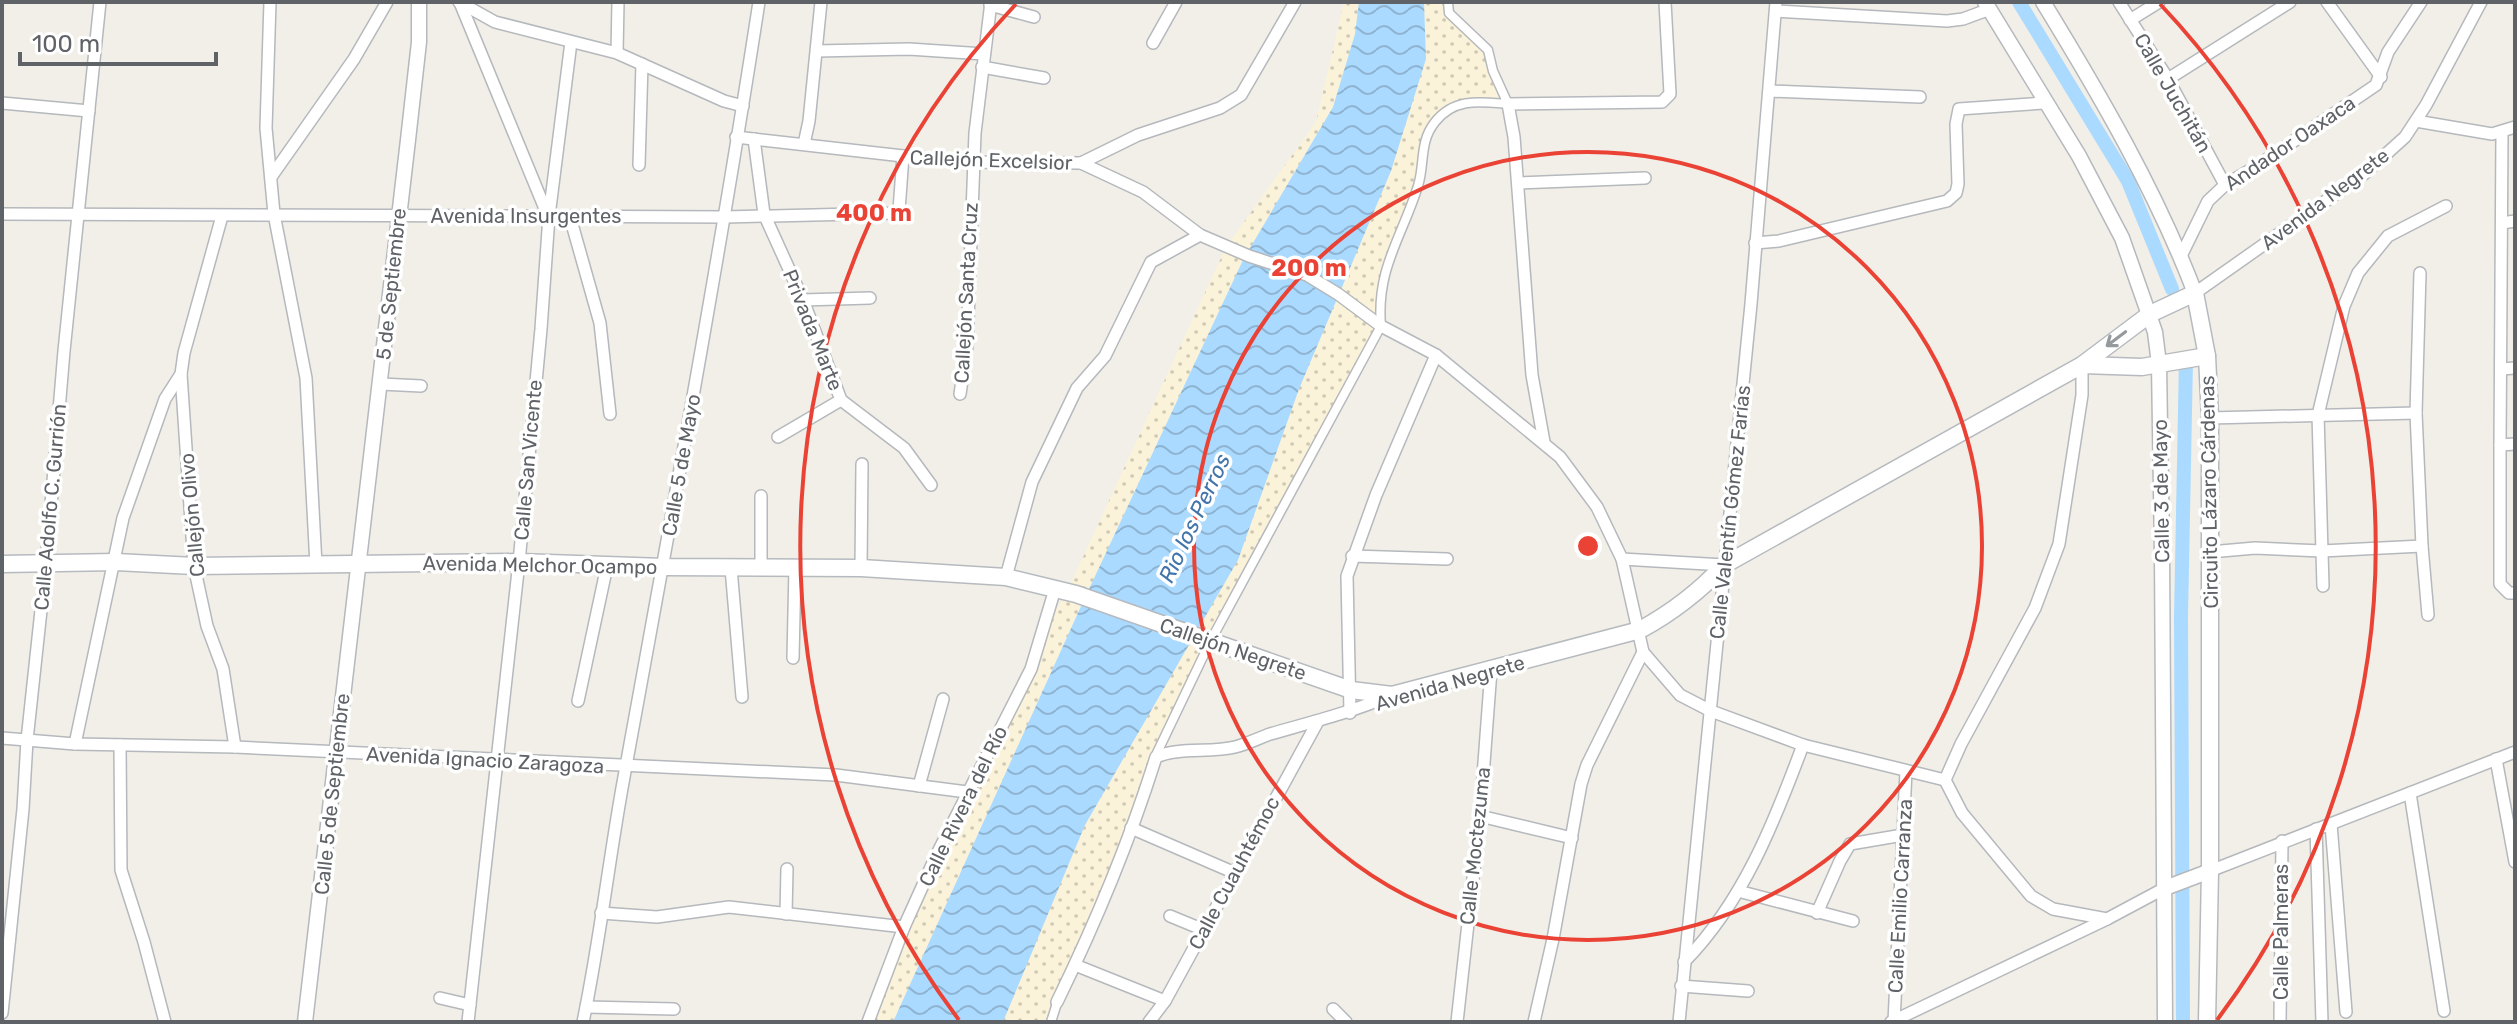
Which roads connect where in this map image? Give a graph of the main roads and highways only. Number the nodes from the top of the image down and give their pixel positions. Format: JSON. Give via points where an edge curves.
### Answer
{"nodes":[{"id":1,"x":2195,"y":293,"type":"joint"},
{"id":2,"x":2207,"y":356,"type":"junction"},
{"id":3,"x":2082,"y":365,"type":"junction"},
{"id":4,"x":2,"y":564,"type":"edge"},
{"id":5,"x":1076,"y":594,"type":"joint"},
{"id":6,"x":1392,"y":695,"type":"joint"},
{"id":7,"x":2207,"y":1022,"type":"edge"}],
"edges":[{"from":1,"to":2,"type":"main road","name":"Circuito Lázaro Cárdenas"},
{"from":1,"to":3,"type":"main road","name":"Avenida Negrete","one_way":true,"via":[[2150,314]]},
{"from":2,"to":3,"type":"main road","via":[[2142,367]]},
{"from":2,"to":7,"type":"main road","name":"Circuito Lázaro Cárdenas"},
{"from":3,"to":6,"type":"main road","name":"Avenida Negrete","via":[[1724,565],[1701,590],[1640,630]]},
{"from":4,"to":5,"type":"main road","name":"Avenida Melchor Ocampo","via":[[519,562],[861,568],[1006,577]]},
{"from":5,"to":6,"type":"main road","name":"Callejón Negrete","via":[[1351,690]]}]}
